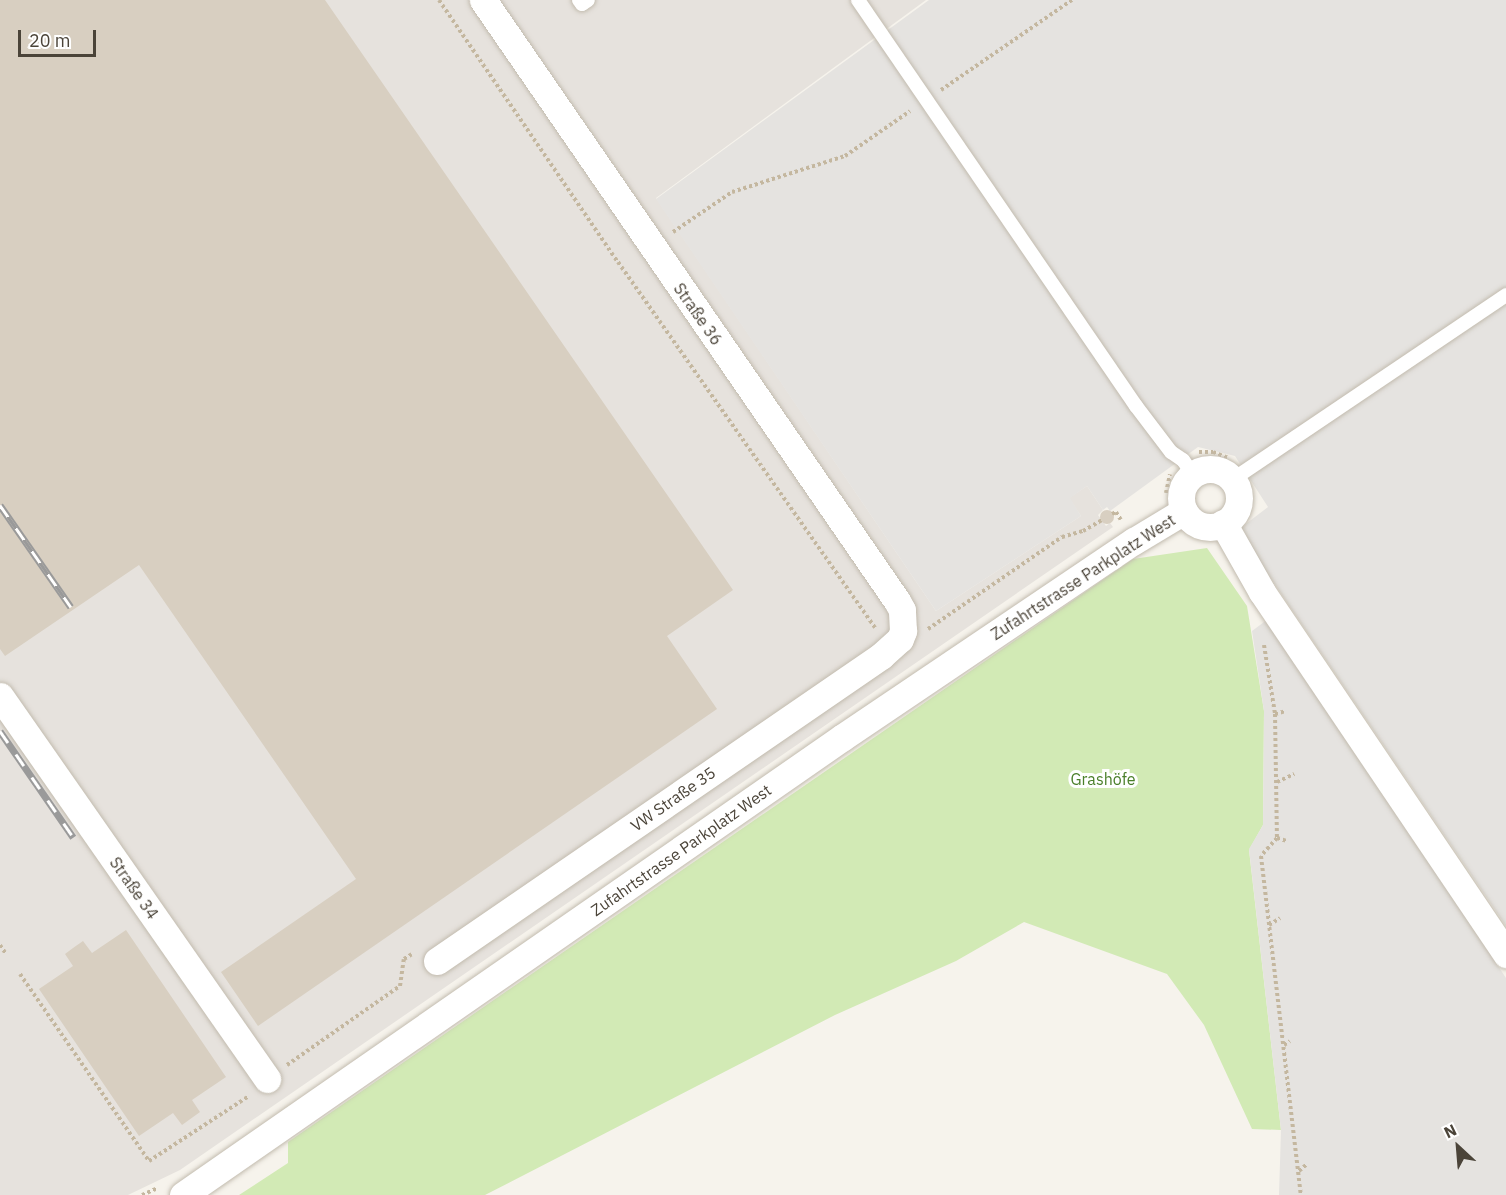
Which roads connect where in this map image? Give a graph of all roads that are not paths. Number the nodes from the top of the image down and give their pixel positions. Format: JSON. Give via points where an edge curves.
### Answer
{"nodes":[{"id":1,"x":483,"y":0,"type":"edge"},
{"id":2,"x":579,"y":0,"type":"edge"},
{"id":3,"x":588,"y":0,"type":"edge"},
{"id":4,"x":858,"y":0,"type":"edge"},
{"id":5,"x":1506,"y":295,"type":"edge"},
{"id":6,"x":1193,"y":475,"type":"junction"},
{"id":7,"x":1232,"y":480,"type":"junction"},
{"id":8,"x":1184,"y":511,"type":"junction"},
{"id":9,"x":1223,"y":523,"type":"junction"},
{"id":10,"x":890,"y":631,"type":"joint"},
{"id":11,"x":0,"y":696,"type":"edge"},
{"id":12,"x":1506,"y":954,"type":"edge"},
{"id":13,"x":437,"y":961,"type":"dead end"},
{"id":14,"x":267,"y":1080,"type":"road end"},
{"id":15,"x":183,"y":1195,"type":"edge"}],
"edges":[{"from":1,"to":10,"type":"street","name":"Straße 36","via":[[897,601],[902,610]]},
{"from":2,"to":3,"type":"lane","via":[[582,4]]},
{"from":4,"to":6,"type":"lane","via":[[1136,406]]},
{"from":5,"to":7,"type":"lane"},
{"from":6,"to":7,"type":"street","via":[[1218,470]]},
{"from":6,"to":8,"type":"street","via":[[1183,487]]},
{"from":7,"to":9,"type":"street","via":[[1238,504]]},
{"from":8,"to":9,"type":"street","via":[[1197,524],[1215,527]]},
{"from":8,"to":15,"type":"street","name":"Zufahrtstrasse Parkplatz West","via":[[843,737]]},
{"from":9,"to":12,"type":"street","via":[[1262,592]]},
{"from":10,"to":13,"type":"street","name":"VW Straße 35","via":[[900,639],[881,656]]},
{"from":11,"to":14,"type":"street","name":"Straße 34"}]}
